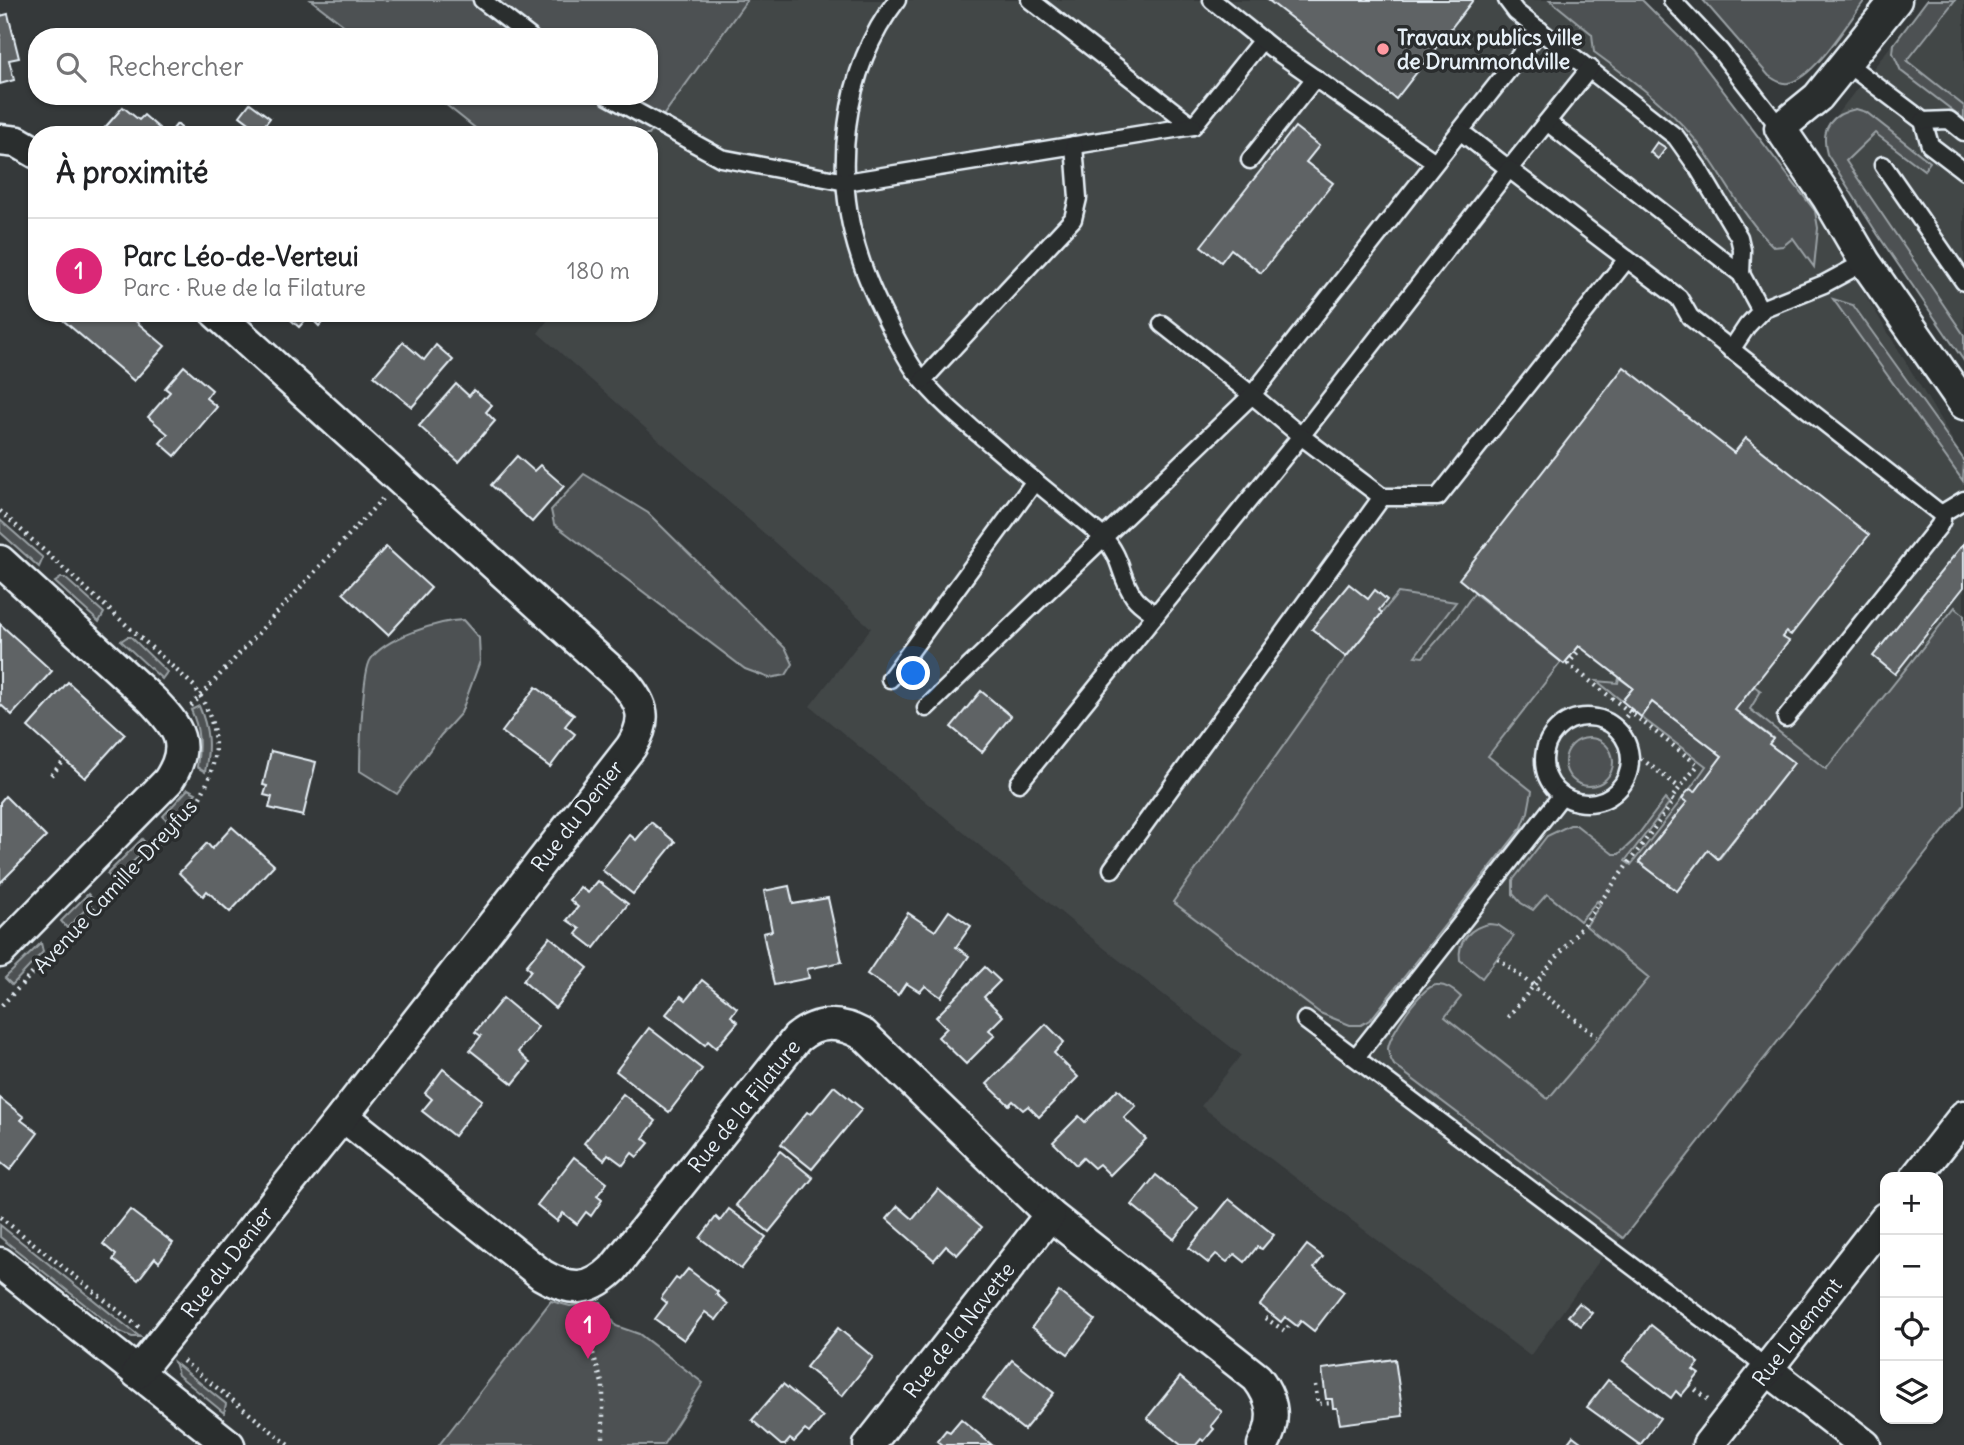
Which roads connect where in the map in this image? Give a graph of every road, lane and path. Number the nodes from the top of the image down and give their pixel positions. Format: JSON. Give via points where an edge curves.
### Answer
{"nodes":[{"id":1,"x":482,"y":0,"type":"edge"},
{"id":2,"x":897,"y":0,"type":"edge"},
{"id":3,"x":1030,"y":0,"type":"edge"},
{"id":4,"x":1212,"y":0,"type":"edge"},
{"id":5,"x":1507,"y":0,"type":"edge"},
{"id":6,"x":1672,"y":0,"type":"edge"},
{"id":7,"x":1896,"y":0,"type":"edge"},
{"id":8,"x":518,"y":28,"type":"edge"},
{"id":9,"x":1540,"y":30,"type":"junction"},
{"id":10,"x":1262,"y":40,"type":"junction"},
{"id":11,"x":1846,"y":63,"type":"junction"},
{"id":12,"x":1590,"y":68,"type":"junction"},
{"id":13,"x":1315,"y":78,"type":"junction"},
{"id":14,"x":624,"y":105,"type":"edge"},
{"id":15,"x":1923,"y":121,"type":"junction"},
{"id":16,"x":1547,"y":122,"type":"junction"},
{"id":17,"x":1193,"y":126,"type":"junction"},
{"id":18,"x":1780,"y":128,"type":"junction"},
{"id":19,"x":1460,"y":131,"type":"junction"},
{"id":20,"x":1964,"y":132,"type":"edge"},
{"id":21,"x":0,"y":140,"type":"edge"},
{"id":22,"x":1074,"y":145,"type":"junction"},
{"id":23,"x":28,"y":148,"type":"edge"},
{"id":24,"x":1250,"y":160,"type":"dead end"},
{"id":25,"x":1435,"y":162,"type":"junction"},
{"id":26,"x":1883,"y":165,"type":"dead end"},
{"id":27,"x":1509,"y":169,"type":"junction"},
{"id":28,"x":1964,"y":171,"type":"edge"},
{"id":29,"x":846,"y":182,"type":"junction"},
{"id":30,"x":1627,"y":259,"type":"junction"},
{"id":31,"x":1865,"y":262,"type":"junction"},
{"id":32,"x":1741,"y":274,"type":"junction"},
{"id":33,"x":1964,"y":282,"type":"edge"},
{"id":34,"x":1761,"y":311,"type":"junction"},
{"id":35,"x":226,"y":322,"type":"edge"},
{"id":36,"x":1162,"y":324,"type":"dead end"},
{"id":37,"x":1731,"y":350,"type":"junction"},
{"id":38,"x":923,"y":380,"type":"junction"},
{"id":39,"x":1252,"y":395,"type":"junction"},
{"id":40,"x":1964,"y":404,"type":"edge"},
{"id":41,"x":1301,"y":436,"type":"junction"},
{"id":42,"x":1035,"y":481,"type":"junction"},
{"id":43,"x":387,"y":494,"type":"dead end"},
{"id":44,"x":1382,"y":497,"type":"junction"},
{"id":45,"x":1964,"y":500,"type":"edge"},
{"id":46,"x":0,"y":511,"type":"edge"},
{"id":47,"x":1941,"y":514,"type":"junction"},
{"id":48,"x":1103,"y":537,"type":"junction"},
{"id":49,"x":0,"y":561,"type":"edge"},
{"id":50,"x":1156,"y":615,"type":"junction"},
{"id":51,"x":1581,"y":648,"type":"dead end"},
{"id":52,"x":890,"y":678,"type":"dead end"},
{"id":53,"x":201,"y":697,"type":"junction"},
{"id":54,"x":190,"y":706,"type":"dead end"},
{"id":55,"x":926,"y":708,"type":"dead end"},
{"id":56,"x":1630,"y":710,"type":"junction"},
{"id":57,"x":1786,"y":718,"type":"dead end"},
{"id":58,"x":1617,"y":729,"type":"junction"},
{"id":59,"x":1630,"y":750,"type":"junction"},
{"id":60,"x":65,"y":760,"type":"dead end"},
{"id":61,"x":51,"y":775,"type":"dead end"},
{"id":62,"x":1019,"y":783,"type":"dead end"},
{"id":63,"x":1679,"y":789,"type":"junction"},
{"id":64,"x":1685,"y":794,"type":"dead end"},
{"id":65,"x":1562,"y":795,"type":"junction"},
{"id":66,"x":1112,"y":869,"type":"dead end"},
{"id":67,"x":0,"y":952,"type":"edge"},
{"id":68,"x":1498,"y":958,"type":"dead end"},
{"id":69,"x":1534,"y":986,"type":"junction"},
{"id":70,"x":0,"y":1007,"type":"edge"},
{"id":71,"x":1508,"y":1017,"type":"dead end"},
{"id":72,"x":1305,"y":1020,"type":"dead end"},
{"id":73,"x":1597,"y":1037,"type":"dead end"},
{"id":74,"x":1356,"y":1058,"type":"junction"},
{"id":75,"x":343,"y":1116,"type":"junction"},
{"id":76,"x":1964,"y":1116,"type":"edge"},
{"id":77,"x":1920,"y":1172,"type":"edge"},
{"id":78,"x":1050,"y":1215,"type":"junction"},
{"id":79,"x":0,"y":1217,"type":"edge"},
{"id":80,"x":1880,"y":1224,"type":"edge"},
{"id":81,"x":0,"y":1264,"type":"edge"},
{"id":82,"x":585,"y":1304,"type":"dead end"},
{"id":83,"x":1265,"y":1318,"type":"dead end"},
{"id":84,"x":1292,"y":1322,"type":"dead end"},
{"id":85,"x":146,"y":1333,"type":"dead end"},
{"id":86,"x":175,"y":1355,"type":"dead end"},
{"id":87,"x":1768,"y":1370,"type":"junction"},
{"id":88,"x":137,"y":1373,"type":"junction"},
{"id":89,"x":1315,"y":1385,"type":"dead end"},
{"id":90,"x":1690,"y":1385,"type":"dead end"},
{"id":91,"x":611,"y":1400,"type":"dead end"},
{"id":92,"x":1710,"y":1402,"type":"dead end"},
{"id":93,"x":1332,"y":1403,"type":"dead end"},
{"id":94,"x":604,"y":1406,"type":"junction"},
{"id":95,"x":229,"y":1445,"type":"edge"},
{"id":96,"x":289,"y":1445,"type":"edge"},
{"id":97,"x":601,"y":1445,"type":"edge"},
{"id":98,"x":869,"y":1445,"type":"edge"},
{"id":99,"x":1263,"y":1445,"type":"edge"},
{"id":100,"x":1708,"y":1445,"type":"edge"},
{"id":101,"x":1865,"y":1445,"type":"edge"}],
"edges":[{"from":1,"to":8,"type":"lane"},
{"from":2,"to":29,"type":"lane","via":[[872,37],[853,89]]},
{"from":3,"to":17,"type":"lane"},
{"from":4,"to":10,"type":"lane"},
{"from":5,"to":9,"type":"lane"},
{"from":6,"to":18,"type":"lane","via":[[1720,51]]},
{"from":7,"to":11,"type":"street"},
{"from":9,"to":12,"type":"lane"},
{"from":9,"to":19,"type":"lane"},
{"from":10,"to":13,"type":"lane"},
{"from":10,"to":17,"type":"lane"},
{"from":11,"to":15,"type":"lane"},
{"from":11,"to":18,"type":"street","via":[[1818,97]]},
{"from":12,"to":16,"type":"lane"},
{"from":12,"to":32,"type":"lane","via":[[1676,137],[1739,237]]},
{"from":13,"to":24,"type":"lane"},
{"from":13,"to":25,"type":"lane"},
{"from":14,"to":29,"type":"lane","via":[[721,158]]},
{"from":15,"to":20,"type":"lane","via":[[1949,120]]},
{"from":15,"to":28,"type":"lane","via":[[1930,145]]},
{"from":16,"to":27,"type":"lane"},
{"from":16,"to":32,"type":"lane"},
{"from":17,"to":22,"type":"lane"},
{"from":18,"to":31,"type":"street"},
{"from":19,"to":25,"type":"lane"},
{"from":19,"to":27,"type":"lane"},
{"from":21,"to":23,"type":"street"},
{"from":22,"to":29,"type":"lane"},
{"from":22,"to":38,"type":"lane","via":[[1079,183],[1073,219]]},
{"from":25,"to":39,"type":"lane"},
{"from":26,"to":33,"type":"lane"},
{"from":27,"to":30,"type":"lane"},
{"from":27,"to":41,"type":"lane"},
{"from":29,"to":38,"type":"lane","via":[[859,257],[897,340]]},
{"from":30,"to":37,"type":"lane","via":[[1679,298],[1690,317]]},
{"from":30,"to":44,"type":"lane","via":[[1438,497]]},
{"from":31,"to":34,"type":"lane"},
{"from":31,"to":40,"type":"street"},
{"from":32,"to":34,"type":"lane"},
{"from":34,"to":37,"type":"lane"},
{"from":35,"to":75,"type":"street","name":"Rue du Denier","via":[[624,682],[640,706],[642,720],[631,747]]},
{"from":36,"to":39,"type":"lane"},
{"from":37,"to":47,"type":"lane"},
{"from":38,"to":42,"type":"lane"},
{"from":39,"to":41,"type":"lane"},
{"from":39,"to":48,"type":"lane"},
{"from":41,"to":44,"type":"lane"},
{"from":41,"to":50,"type":"lane"},
{"from":42,"to":48,"type":"lane"},
{"from":42,"to":52,"type":"lane"},
{"from":43,"to":53,"type":"path"},
{"from":44,"to":66,"type":"lane"},
{"from":45,"to":47,"type":"lane"},
{"from":46,"to":53,"type":"path","name":"Avenue Camille-Dreyfus"},
{"from":47,"to":57,"type":"lane","via":[[1939,526]]},
{"from":48,"to":50,"type":"lane","via":[[1114,549],[1133,595]]},
{"from":48,"to":55,"type":"lane"},
{"from":49,"to":67,"type":"street","name":"Avenue Camille-Dreyfus","via":[[152,700],[174,725],[182,747],[168,781]]},
{"from":50,"to":62,"type":"lane"},
{"from":51,"to":56,"type":"path","via":[[1568,664]]},
{"from":53,"to":54,"type":"path"},
{"from":53,"to":70,"type":"path","name":"Avenue Camille-Dreyfus","via":[[210,715],[215,750],[209,781],[196,804]]},
{"from":56,"to":58,"type":"path"},
{"from":56,"to":63,"type":"path","via":[[1698,765]]},
{"from":58,"to":59,"type":"lane"},
{"from":58,"to":65,"type":"lane","via":[[1588,716],[1574,718],[1552,734],[1546,746],[1546,773]]},
{"from":59,"to":63,"type":"path"},
{"from":59,"to":65,"type":"lane","via":[[1626,779],[1605,800],[1575,802]]},
{"from":60,"to":61,"type":"path"},
{"from":63,"to":64,"type":"path"},
{"from":63,"to":69,"type":"path","via":[[1658,824]]},
{"from":65,"to":74,"type":"lane"},
{"from":68,"to":69,"type":"path"},
{"from":69,"to":71,"type":"path"},
{"from":69,"to":73,"type":"path"},
{"from":72,"to":74,"type":"lane"},
{"from":74,"to":87,"type":"lane"},
{"from":75,"to":78,"type":"street","name":"Rue de la Filature","via":[[542,1275],[568,1287],[584,1287],[613,1269],[797,1038],[816,1026],[840,1025],[864,1035]]},
{"from":75,"to":88,"type":"street","name":"Rue du Denier"},
{"from":76,"to":77,"type":"street"},
{"from":78,"to":98,"type":"street","name":"Rue de la Navette"},
{"from":78,"to":99,"type":"street","name":"Rue de la Filature","via":[[1257,1378],[1273,1411]]},
{"from":79,"to":85,"type":"path"},
{"from":80,"to":87,"type":"street","name":"Rue Lalemant"},
{"from":81,"to":88,"type":"street"},
{"from":82,"to":94,"type":"path"},
{"from":83,"to":84,"type":"path","via":[[1285,1331]]},
{"from":86,"to":96,"type":"path"},
{"from":87,"to":100,"type":"street","name":"Rue Lalemant"},
{"from":87,"to":101,"type":"street"},
{"from":88,"to":95,"type":"street"},
{"from":89,"to":93,"type":"path","via":[[1318,1404]]},
{"from":90,"to":92,"type":"path"},
{"from":91,"to":94,"type":"path"},
{"from":94,"to":97,"type":"path"}]}
